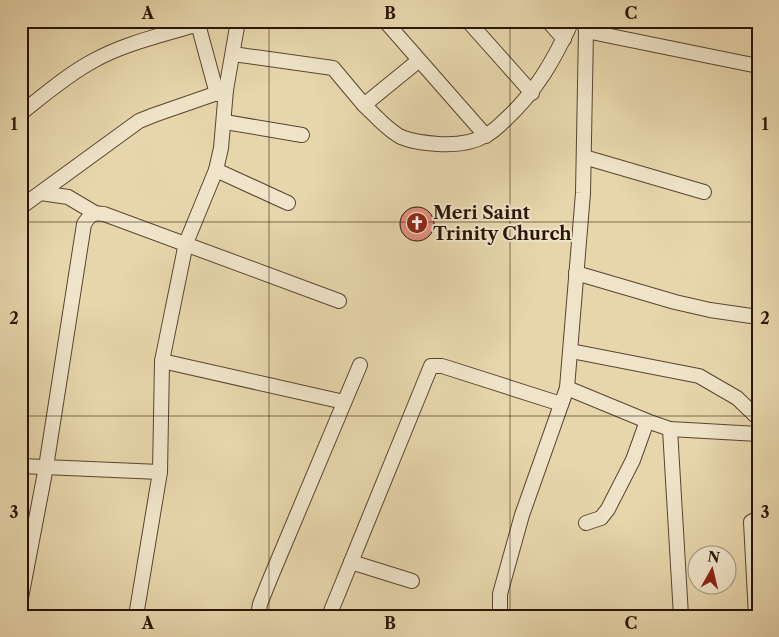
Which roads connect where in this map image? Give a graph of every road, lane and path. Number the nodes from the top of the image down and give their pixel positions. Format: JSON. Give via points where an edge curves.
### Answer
{"nodes":[{"id":1,"x":238,"y":21,"type":"edge"},
{"id":2,"x":385,"y":21,"type":"edge"},
{"id":3,"x":468,"y":21,"type":"edge"},
{"id":4,"x":548,"y":21,"type":"edge"},
{"id":5,"x":572,"y":21,"type":"edge"},
{"id":6,"x":198,"y":22,"type":"edge"},
{"id":7,"x":585,"y":26,"type":"edge"},
{"id":8,"x":564,"y":39,"type":"junction"},
{"id":9,"x":233,"y":54,"type":"junction"},
{"id":10,"x":418,"y":61,"type":"junction"},
{"id":11,"x":758,"y":66,"type":"edge"},
{"id":12,"x":222,"y":92,"type":"junction"},
{"id":13,"x":532,"y":93,"type":"junction"},
{"id":14,"x":364,"y":104,"type":"junction"},
{"id":15,"x":21,"y":113,"type":"edge"},
{"id":16,"x":225,"y":122,"type":"junction"},
{"id":17,"x":302,"y":135,"type":"dead end"},
{"id":18,"x":486,"y":136,"type":"junction"},
{"id":19,"x":584,"y":157,"type":"junction"},
{"id":20,"x":216,"y":170,"type":"junction"},
{"id":21,"x":704,"y":192,"type":"dead end"},
{"id":22,"x":41,"y":193,"type":"junction"},
{"id":23,"x":288,"y":203,"type":"dead end"},
{"id":24,"x":21,"y":207,"type":"edge"},
{"id":25,"x":94,"y":213,"type":"junction"},
{"id":26,"x":186,"y":244,"type":"junction"},
{"id":27,"x":576,"y":273,"type":"junction"},
{"id":28,"x":339,"y":301,"type":"dead end"},
{"id":29,"x":758,"y":318,"type":"edge"},
{"id":30,"x":571,"y":351,"type":"junction"},
{"id":31,"x":162,"y":361,"type":"junction"},
{"id":32,"x":360,"y":365,"type":"dead end"},
{"id":33,"x":567,"y":388,"type":"junction"},
{"id":34,"x":344,"y":402,"type":"junction"},
{"id":35,"x":561,"y":404,"type":"junction"},
{"id":36,"x":758,"y":418,"type":"edge"},
{"id":37,"x":647,"y":421,"type":"junction"},
{"id":38,"x":670,"y":429,"type":"junction"},
{"id":39,"x":758,"y":434,"type":"edge"},
{"id":40,"x":21,"y":466,"type":"edge"},
{"id":41,"x":46,"y":467,"type":"junction"},
{"id":42,"x":160,"y":472,"type":"junction"},
{"id":43,"x":758,"y":518,"type":"edge"},
{"id":44,"x":586,"y":523,"type":"dead end"},
{"id":45,"x":350,"y":562,"type":"junction"},
{"id":46,"x":412,"y":581,"type":"dead end"},
{"id":47,"x":21,"y":598,"type":"edge"},
{"id":48,"x":136,"y":616,"type":"edge"},
{"id":49,"x":258,"y":616,"type":"edge"},
{"id":50,"x":330,"y":616,"type":"edge"},
{"id":51,"x":500,"y":616,"type":"edge"},
{"id":52,"x":680,"y":616,"type":"edge"},
{"id":53,"x":756,"y":616,"type":"edge"}],
"edges":[{"from":1,"to":9,"type":"street"},
{"from":2,"to":10,"type":"street"},
{"from":3,"to":13,"type":"street"},
{"from":4,"to":8,"type":"street"},
{"from":5,"to":8,"type":"street"},
{"from":6,"to":12,"type":"street"},
{"from":6,"to":15,"type":"street","via":[[93,60]]},
{"from":7,"to":11,"type":"street"},
{"from":7,"to":19,"type":"street"},
{"from":8,"to":13,"type":"street"},
{"from":9,"to":12,"type":"street"},
{"from":9,"to":14,"type":"street","via":[[333,68]]},
{"from":10,"to":14,"type":"street"},
{"from":10,"to":18,"type":"street"},
{"from":12,"to":16,"type":"street"},
{"from":12,"to":22,"type":"street","via":[[139,122]]},
{"from":13,"to":18,"type":"street"},
{"from":14,"to":18,"type":"street","via":[[393,132],[409,140],[444,144],[463,143]]},
{"from":16,"to":17,"type":"street"},
{"from":16,"to":20,"type":"street"},
{"from":19,"to":21,"type":"street"},
{"from":19,"to":27,"type":"street"},
{"from":20,"to":23,"type":"street"},
{"from":20,"to":26,"type":"street"},
{"from":22,"to":24,"type":"street"},
{"from":22,"to":25,"type":"street","via":[[68,197]]},
{"from":25,"to":26,"type":"street"},
{"from":25,"to":41,"type":"street","via":[[84,224]]},
{"from":26,"to":28,"type":"street"},
{"from":26,"to":31,"type":"street"},
{"from":27,"to":29,"type":"street","via":[[675,302]]},
{"from":27,"to":30,"type":"street"},
{"from":30,"to":33,"type":"street"},
{"from":30,"to":36,"type":"street","via":[[699,376],[737,398]]},
{"from":31,"to":34,"type":"street"},
{"from":31,"to":42,"type":"street"},
{"from":32,"to":34,"type":"street"},
{"from":33,"to":35,"type":"street"},
{"from":33,"to":37,"type":"street"},
{"from":34,"to":49,"type":"street","via":[[264,593]]},
{"from":35,"to":45,"type":"street","via":[[442,366],[431,366]]},
{"from":35,"to":51,"type":"street","via":[[505,572]]},
{"from":37,"to":38,"type":"street"},
{"from":37,"to":44,"type":"street","via":[[633,460],[608,509],[601,518]]},
{"from":38,"to":39,"type":"street"},
{"from":38,"to":52,"type":"street"},
{"from":40,"to":41,"type":"street"},
{"from":41,"to":42,"type":"street"},
{"from":41,"to":47,"type":"street"},
{"from":42,"to":48,"type":"street"},
{"from":43,"to":53,"type":"street","via":[[751,522]]},
{"from":45,"to":46,"type":"street"},
{"from":45,"to":50,"type":"street"}]}
